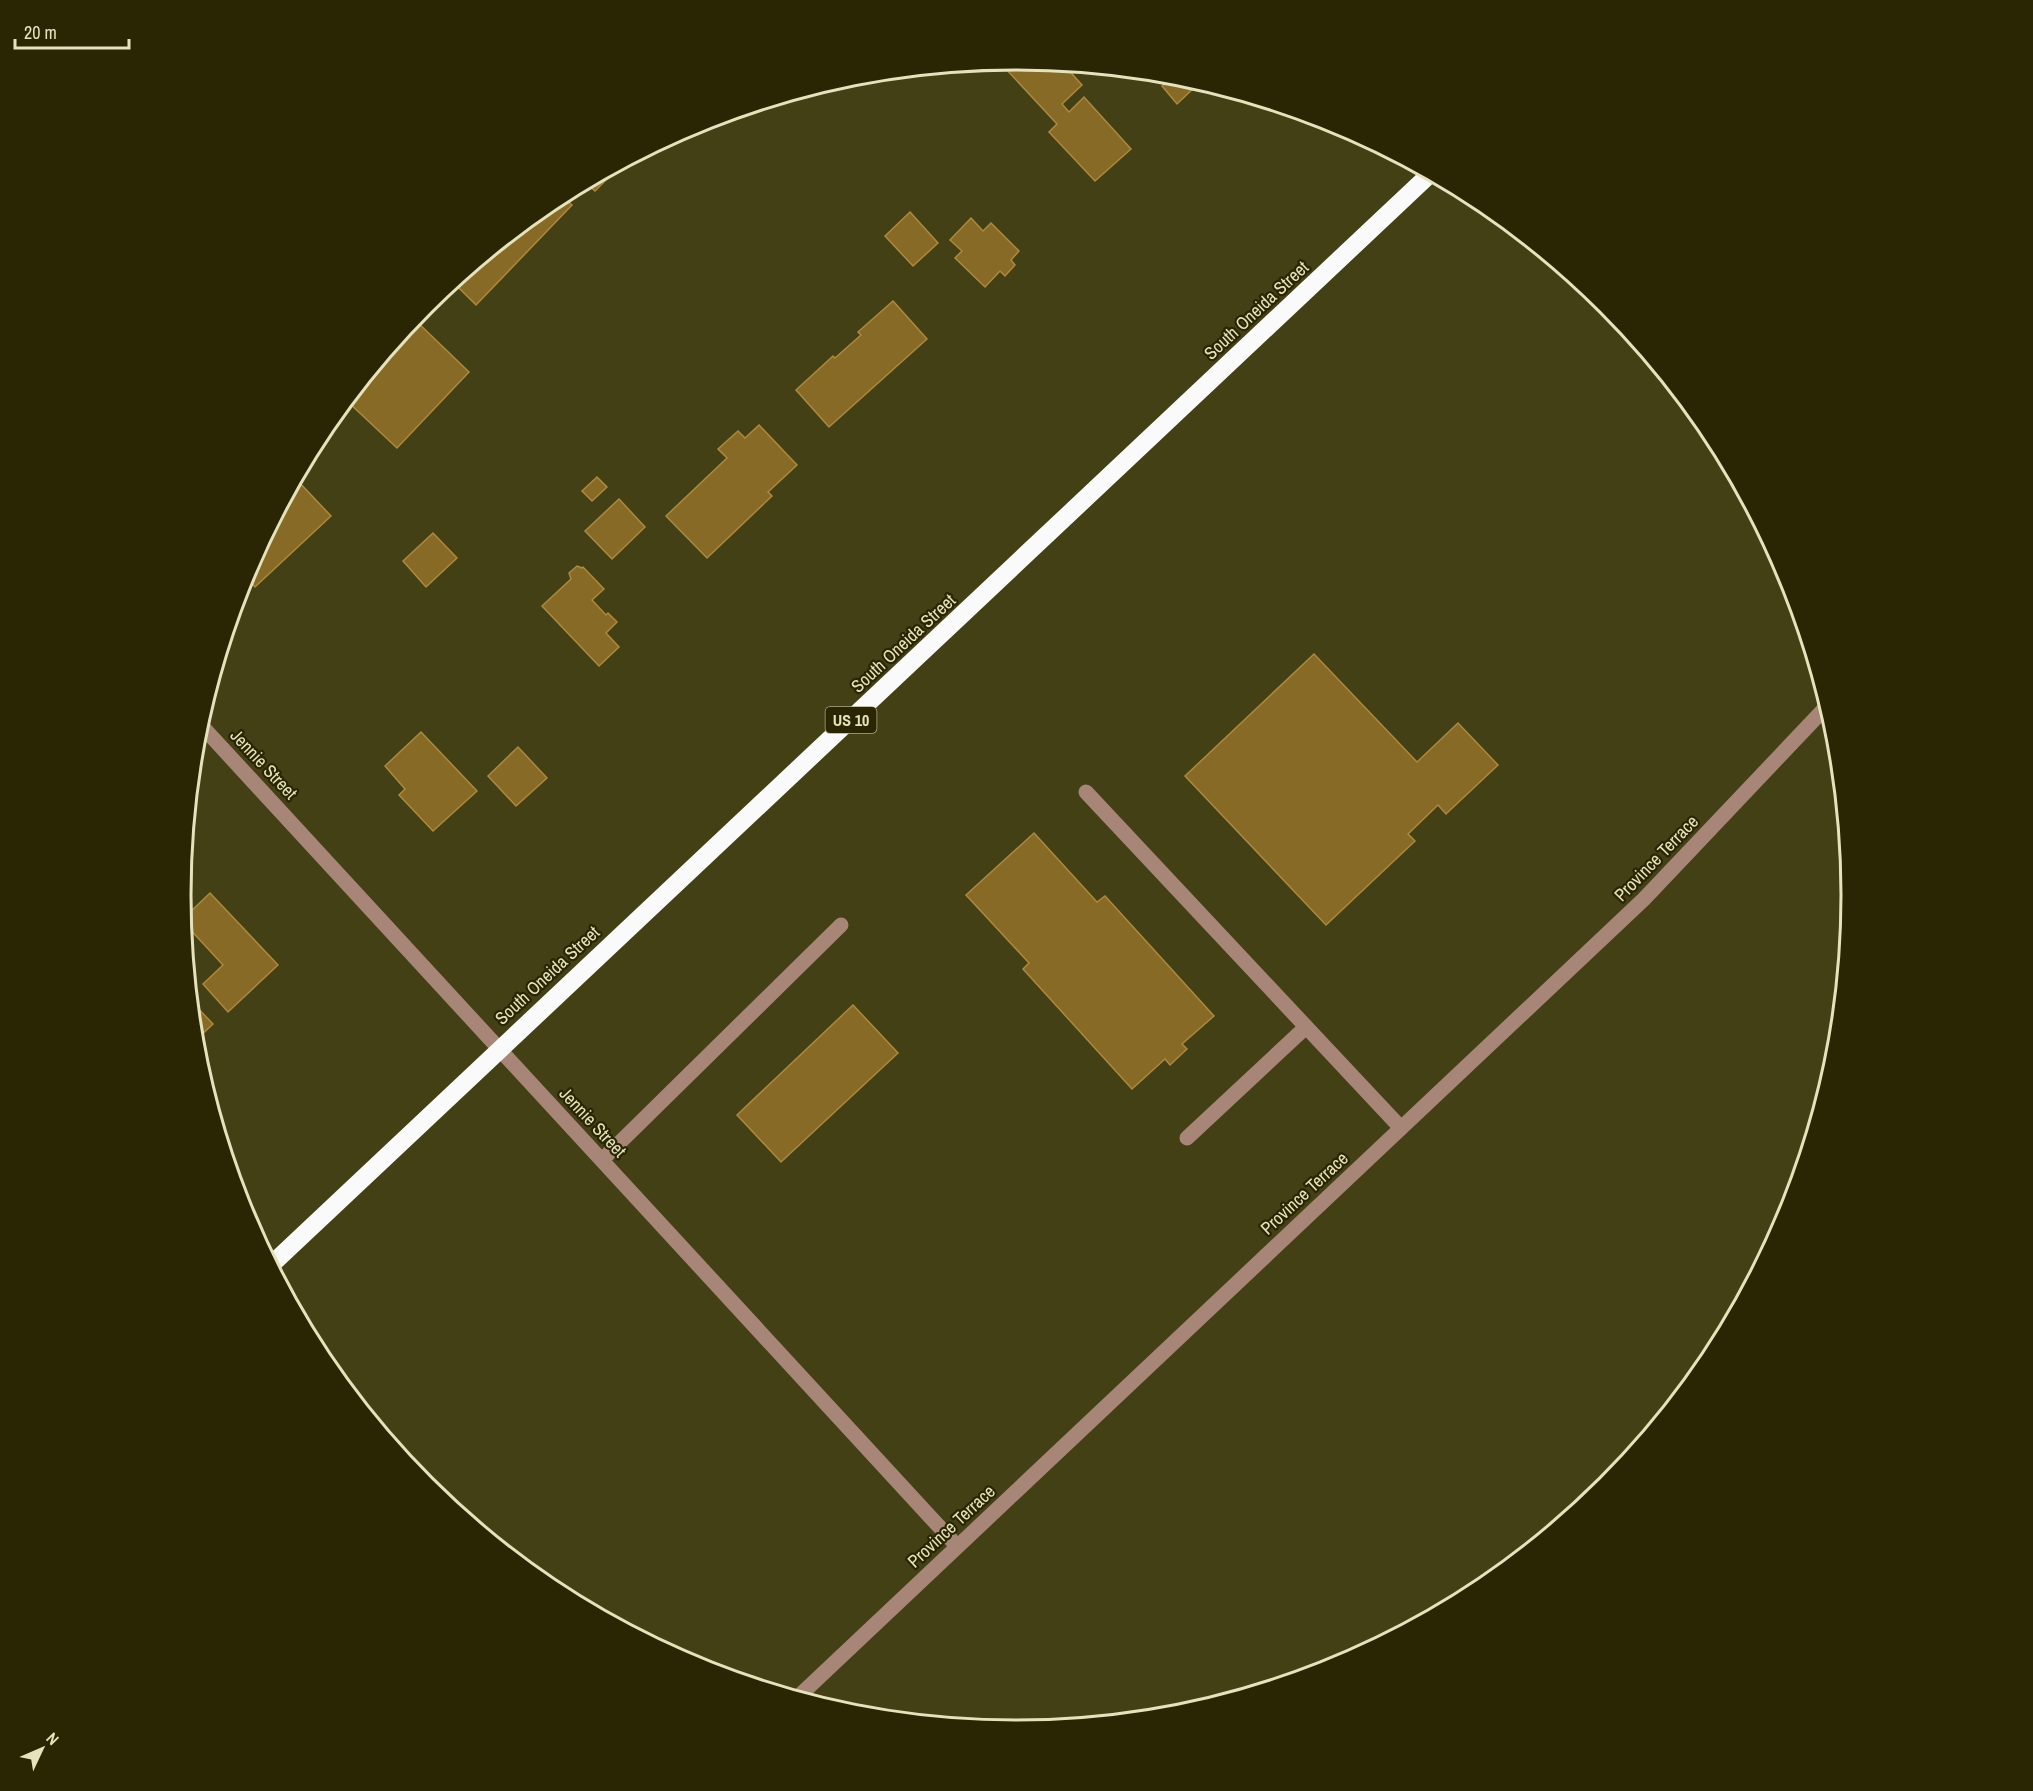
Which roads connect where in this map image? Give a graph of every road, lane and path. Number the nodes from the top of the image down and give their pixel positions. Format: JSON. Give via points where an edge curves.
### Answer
{"nodes":[{"id":1,"x":1425,"y":179,"type":"edge"},
{"id":2,"x":1821,"y":713,"type":"edge"},
{"id":3,"x":208,"y":732,"type":"edge"},
{"id":4,"x":1086,"y":792,"type":"dead end"},
{"id":5,"x":841,"y":925,"type":"dead end"},
{"id":6,"x":1306,"y":1027,"type":"junction"},
{"id":7,"x":499,"y":1049,"type":"junction"},
{"id":8,"x":1401,"y":1128,"type":"junction"},
{"id":9,"x":1187,"y":1138,"type":"dead end"},
{"id":10,"x":602,"y":1160,"type":"junction"},
{"id":11,"x":277,"y":1260,"type":"edge"},
{"id":12,"x":957,"y":1546,"type":"junction"},
{"id":13,"x":803,"y":1692,"type":"edge"}],
"edges":[{"from":1,"to":7,"type":"highway","name":"South Oneida Street","number":"US 10"},
{"from":2,"to":8,"type":"street","name":"Province Terrace","via":[[1644,899]]},
{"from":3,"to":7,"type":"street","name":"Jennie Street"},
{"from":4,"to":6,"type":"street"},
{"from":5,"to":10,"type":"street"},
{"from":6,"to":8,"type":"street"},
{"from":6,"to":9,"type":"street"},
{"from":7,"to":10,"type":"street","name":"Jennie Street"},
{"from":7,"to":11,"type":"highway","name":"South Oneida Street","number":"US 10"},
{"from":8,"to":12,"type":"street","name":"Province Terrace"},
{"from":10,"to":12,"type":"street","name":"Jennie Street"},
{"from":12,"to":13,"type":"street","name":"Province Terrace"}]}
